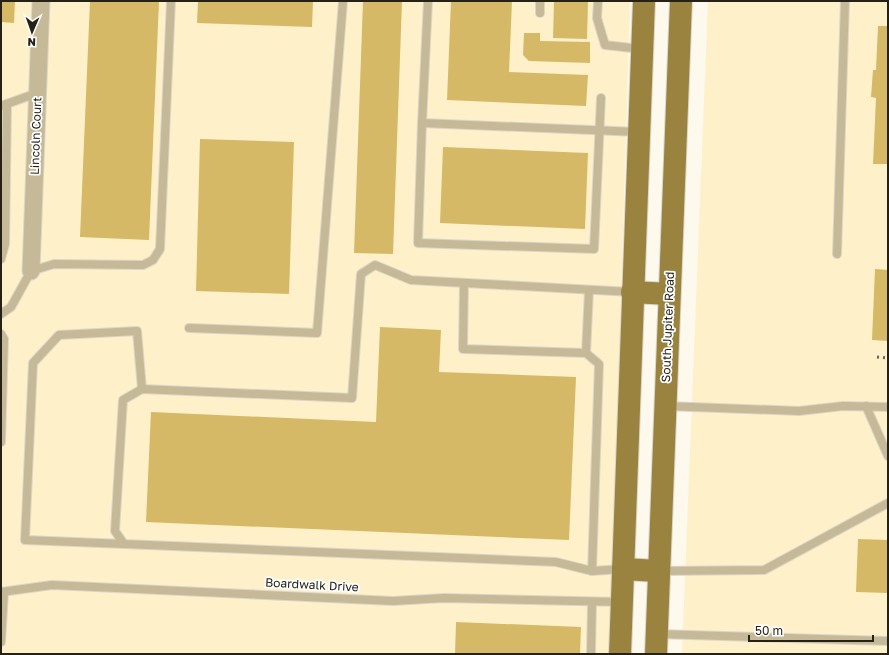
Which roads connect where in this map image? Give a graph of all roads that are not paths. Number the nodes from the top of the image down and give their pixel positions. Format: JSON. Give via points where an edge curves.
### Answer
{"nodes":[{"id":1,"x":41,"y":1,"type":"edge"},
{"id":2,"x":171,"y":1,"type":"edge"},
{"id":3,"x":343,"y":1,"type":"edge"},
{"id":4,"x":428,"y":1,"type":"edge"},
{"id":5,"x":540,"y":1,"type":"edge"},
{"id":6,"x":598,"y":1,"type":"edge"},
{"id":7,"x":644,"y":1,"type":"edge"},
{"id":8,"x":681,"y":1,"type":"edge"},
{"id":9,"x":845,"y":1,"type":"edge"},
{"id":10,"x":540,"y":13,"type":"dead end"},
{"id":11,"x":642,"y":49,"type":"junction"},
{"id":12,"x":37,"y":93,"type":"junction"},
{"id":13,"x":601,"y":98,"type":"dead end"},
{"id":14,"x":4,"y":105,"type":"edge"},
{"id":15,"x":422,"y":123,"type":"junction"},
{"id":16,"x":599,"y":131,"type":"junction"},
{"id":17,"x":639,"y":132,"type":"junction"},
{"id":18,"x":837,"y":254,"type":"dead end"},
{"id":19,"x":1,"y":259,"type":"edge"},
{"id":20,"x":31,"y":271,"type":"junction"},
{"id":21,"x":464,"y":283,"type":"junction"},
{"id":22,"x":589,"y":290,"type":"junction"},
{"id":23,"x":632,"y":292,"type":"junction"},
{"id":24,"x":669,"y":294,"type":"junction"},
{"id":25,"x":1,"y":314,"type":"edge"},
{"id":26,"x":189,"y":328,"type":"dead end"},
{"id":27,"x":1,"y":334,"type":"edge"},
{"id":28,"x":586,"y":353,"type":"junction"},
{"id":29,"x":142,"y":389,"type":"junction"},
{"id":30,"x":665,"y":406,"type":"junction"},
{"id":31,"x":866,"y":406,"type":"junction"},
{"id":32,"x":888,"y":407,"type":"edge"},
{"id":33,"x":1,"y":442,"type":"edge"},
{"id":34,"x":888,"y":456,"type":"edge"},
{"id":35,"x":888,"y":503,"type":"edge"},
{"id":36,"x":124,"y":544,"type":"junction"},
{"id":37,"x":623,"y":569,"type":"junction"},
{"id":38,"x":592,"y":571,"type":"junction"},
{"id":39,"x":658,"y":571,"type":"junction"},
{"id":40,"x":2,"y":592,"type":"edge"},
{"id":41,"x":592,"y":602,"type":"junction"},
{"id":42,"x":622,"y":602,"type":"junction"},
{"id":43,"x":888,"y":641,"type":"edge"},
{"id":44,"x":1,"y":642,"type":"edge"},
{"id":45,"x":656,"y":644,"type":"edge"},
{"id":46,"x":591,"y":654,"type":"edge"},
{"id":47,"x":620,"y":654,"type":"edge"}],
"edges":[{"from":1,"to":12,"type":"street","name":"Lincoln Court"},
{"from":2,"to":20,"type":"lane","via":[[160,249],[153,260],[143,265],[54,264]]},
{"from":3,"to":26,"type":"lane","via":[[317,333]]},
{"from":4,"to":15,"type":"lane"},
{"from":5,"to":10,"type":"lane"},
{"from":6,"to":11,"type":"lane","via":[[597,18],[605,45]]},
{"from":7,"to":11,"type":"main road"},
{"from":8,"to":24,"type":"main road","name":"South Jupiter Road"},
{"from":9,"to":18,"type":"lane"},
{"from":11,"to":17,"type":"main road"},
{"from":12,"to":14,"type":"lane"},
{"from":12,"to":20,"type":"street","name":"Lincoln Court"},
{"from":13,"to":16,"type":"lane"},
{"from":14,"to":19,"type":"lane","via":[[4,244]]},
{"from":15,"to":16,"type":"lane"},
{"from":15,"to":16,"type":"lane","via":[[418,243],[594,249]]},
{"from":16,"to":17,"type":"lane"},
{"from":17,"to":23,"type":"main road"},
{"from":20,"to":25,"type":"lane","via":[[11,307]]},
{"from":21,"to":22,"type":"lane"},
{"from":21,"to":28,"type":"lane","via":[[463,349]]},
{"from":21,"to":29,"type":"lane","via":[[411,280],[375,265],[361,274],[352,398]]},
{"from":22,"to":23,"type":"lane"},
{"from":22,"to":28,"type":"lane"},
{"from":23,"to":24,"type":"main road"},
{"from":23,"to":37,"type":"main road"},
{"from":24,"to":30,"type":"main road","name":"South Jupiter Road"},
{"from":27,"to":33,"type":"lane","via":[[4,339]]},
{"from":28,"to":38,"type":"lane","via":[[599,364]]},
{"from":29,"to":36,"type":"lane","via":[[123,400],[115,531]]},
{"from":29,"to":36,"type":"lane","via":[[137,331],[59,335],[33,363],[25,540]]},
{"from":30,"to":31,"type":"lane","via":[[799,411]]},
{"from":30,"to":39,"type":"main road","name":"South Jupiter Road"},
{"from":31,"to":32,"type":"lane"},
{"from":31,"to":34,"type":"lane"},
{"from":35,"to":39,"type":"lane","via":[[764,570]]},
{"from":36,"to":38,"type":"lane","via":[[556,562]]},
{"from":37,"to":38,"type":"lane"},
{"from":37,"to":39,"type":"main road"},
{"from":37,"to":42,"type":"main road"},
{"from":39,"to":45,"type":"main road","name":"South Jupiter Road"},
{"from":40,"to":41,"type":"lane","name":"Boardwalk Drive","via":[[52,585],[393,601],[444,598]]},
{"from":40,"to":44,"type":"lane"},
{"from":41,"to":42,"type":"lane","name":"Boardwalk Drive"},
{"from":41,"to":46,"type":"lane"},
{"from":42,"to":47,"type":"main road"},
{"from":43,"to":45,"type":"lane"}]}
